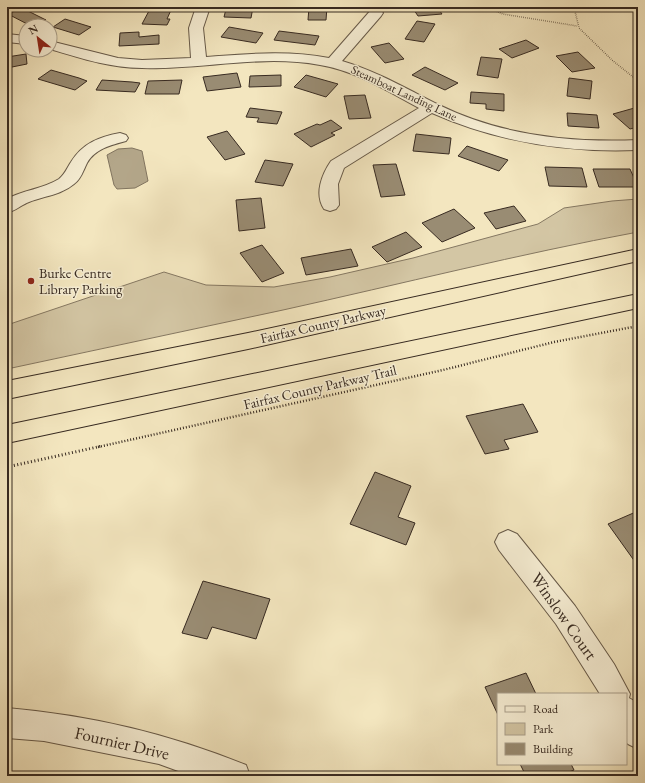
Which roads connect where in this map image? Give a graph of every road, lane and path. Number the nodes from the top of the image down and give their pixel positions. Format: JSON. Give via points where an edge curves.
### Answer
{"nodes":[{"id":1,"x":203,"y":7,"type":"edge"},
{"id":2,"x":485,"y":7,"type":"edge"},
{"id":3,"x":574,"y":7,"type":"edge"},
{"id":4,"x":376,"y":13,"type":"dead end"},
{"id":5,"x":577,"y":25,"type":"junction"},
{"id":6,"x":7,"y":38,"type":"edge"},
{"id":7,"x":18,"y":39,"type":"edge"},
{"id":8,"x":58,"y":47,"type":"edge"},
{"id":9,"x":199,"y":62,"type":"junction"},
{"id":10,"x":332,"y":63,"type":"junction"},
{"id":11,"x":638,"y":81,"type":"edge"},
{"id":12,"x":431,"y":107,"type":"junction"},
{"id":13,"x":120,"y":138,"type":"dead end"},
{"id":14,"x":638,"y":145,"type":"edge"},
{"id":15,"x":330,"y":205,"type":"dead end"},
{"id":16,"x":7,"y":207,"type":"edge"},
{"id":17,"x":638,"y":255,"type":"edge"},
{"id":18,"x":638,"y":301,"type":"edge"},
{"id":19,"x":638,"y":326,"type":"edge"},
{"id":20,"x":7,"y":390,"type":"edge"},
{"id":21,"x":7,"y":434,"type":"edge"},
{"id":22,"x":7,"y":467,"type":"edge"},
{"id":23,"x":508,"y":542,"type":"dead end"},
{"id":24,"x":615,"y":693,"type":"edge"},
{"id":25,"x":627,"y":714,"type":"edge"},
{"id":26,"x":7,"y":723,"type":"edge"},
{"id":27,"x":638,"y":734,"type":"edge"},
{"id":28,"x":235,"y":776,"type":"edge"}],
"edges":[{"from":1,"to":9,"type":"street","via":[[196,28]]},
{"from":2,"to":5,"type":"path","via":[[503,14]]},
{"from":3,"to":5,"type":"path"},
{"from":4,"to":10,"type":"street"},
{"from":5,"to":11,"type":"path","via":[[612,60]]},
{"from":6,"to":7,"type":"street"},
{"from":8,"to":9,"type":"street","name":"Steamboat Landing Lane","via":[[121,63]]},
{"from":9,"to":10,"type":"street","name":"Steamboat Landing Lane","via":[[274,56]]},
{"from":10,"to":12,"type":"street","name":"Steamboat Landing Lane","via":[[373,77]]},
{"from":12,"to":14,"type":"street","name":"Steamboat Landing Lane","via":[[471,124],[548,142],[587,146]]},
{"from":12,"to":15,"type":"street","via":[[337,165],[328,186]]},
{"from":13,"to":16,"type":"street","via":[[94,146],[86,153],[67,181],[22,197]]},
{"from":17,"to":20,"type":"highway","name":"Fairfax County Parkway"},
{"from":18,"to":21,"type":"highway"},
{"from":19,"to":22,"type":"path","name":"Fairfax County Parkway Trail","via":[[554,342],[443,370]]},
{"from":23,"to":24,"type":"street","name":"Winslow Court","via":[[541,581],[575,628]]},
{"from":25,"to":27,"type":"street"},
{"from":26,"to":28,"type":"street","name":"Fournier Drive","via":[[44,726],[159,749]]}]}
